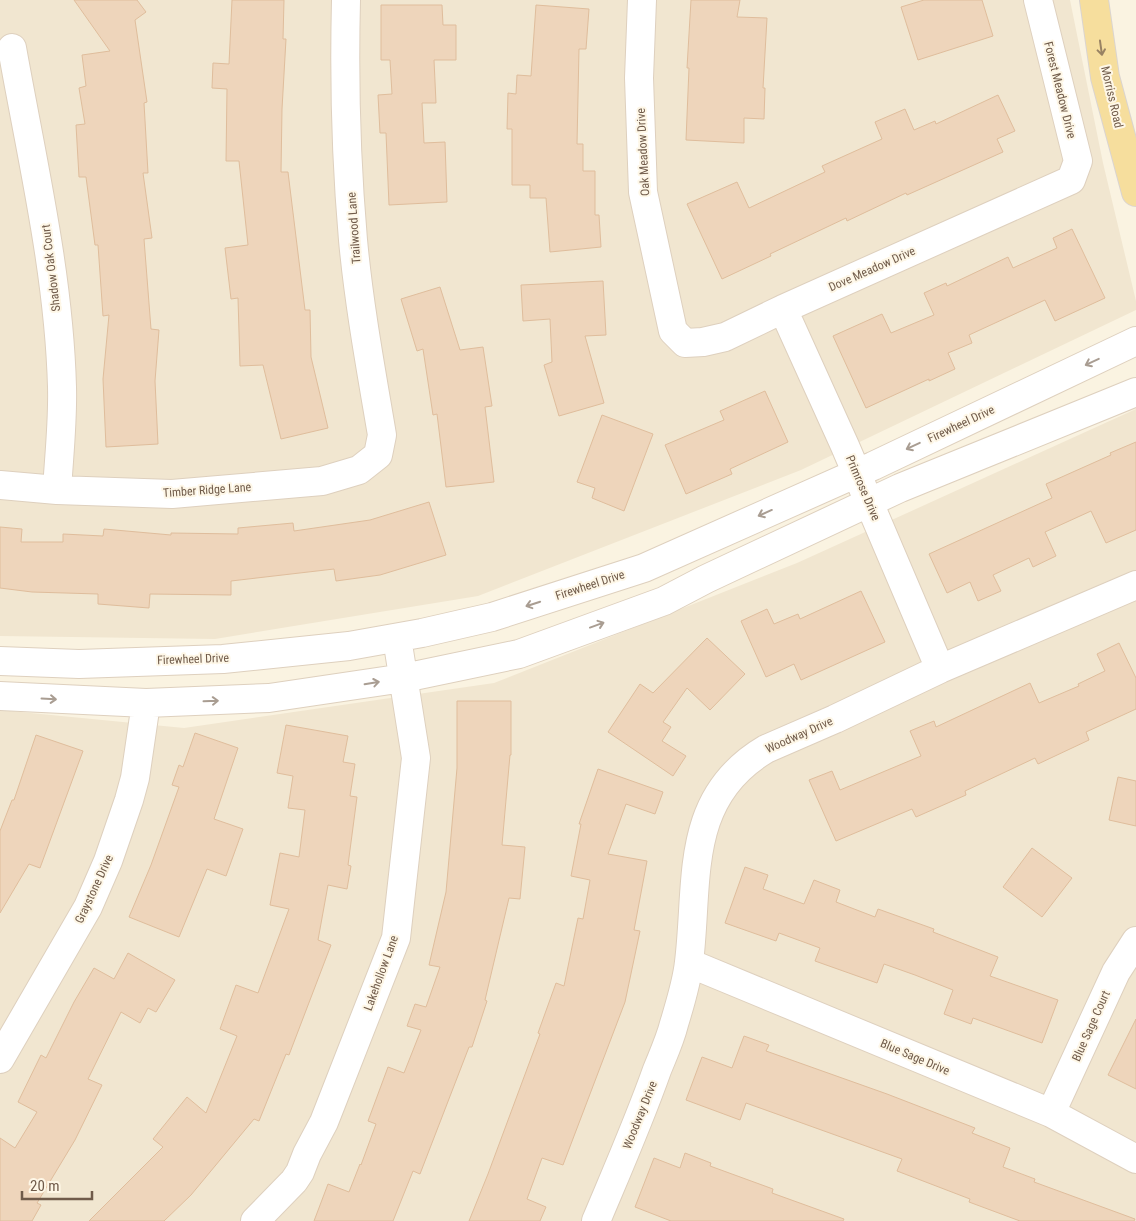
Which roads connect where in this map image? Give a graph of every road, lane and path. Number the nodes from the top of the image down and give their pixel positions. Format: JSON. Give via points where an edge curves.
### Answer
{"nodes":[{"id":1,"x":346,"y":0,"type":"edge"},
{"id":2,"x":642,"y":0,"type":"edge"},
{"id":3,"x":1038,"y":0,"type":"edge"},
{"id":4,"x":1094,"y":0,"type":"edge"},
{"id":5,"x":12,"y":48,"type":"dead end"},
{"id":6,"x":1071,"y":180,"type":"joint"},
{"id":7,"x":1136,"y":192,"type":"edge"},
{"id":8,"x":782,"y":309,"type":"junction"},
{"id":9,"x":673,"y":331,"type":"joint"},
{"id":10,"x":1136,"y":341,"type":"edge"},
{"id":11,"x":1136,"y":392,"type":"edge"},
{"id":12,"x":378,"y":455,"type":"joint"},
{"id":13,"x":856,"y":473,"type":"junction"},
{"id":14,"x":0,"y":485,"type":"edge"},
{"id":15,"x":57,"y":490,"type":"junction"},
{"id":16,"x":869,"y":503,"type":"junction"},
{"id":17,"x":1136,"y":585,"type":"edge"},
{"id":18,"x":397,"y":638,"type":"junction"},
{"id":19,"x":0,"y":661,"type":"edge"},
{"id":20,"x":940,"y":669,"type":"junction"},
{"id":21,"x":404,"y":678,"type":"junction"},
{"id":22,"x":0,"y":696,"type":"edge"},
{"id":23,"x":146,"y":703,"type":"junction"},
{"id":24,"x":1136,"y":941,"type":"edge"},
{"id":25,"x":689,"y":963,"type":"junction"},
{"id":26,"x":0,"y":1059,"type":"edge"},
{"id":27,"x":1051,"y":1113,"type":"junction"},
{"id":28,"x":1136,"y":1159,"type":"edge"},
{"id":29,"x":255,"y":1221,"type":"edge"},
{"id":30,"x":596,"y":1221,"type":"edge"}],
"edges":[{"from":1,"to":12,"type":"street","name":"Trailwood Lane","via":[[344,68],[353,239],[382,435]]},
{"from":2,"to":9,"type":"street","name":"Oak Meadow Drive","via":[[639,78],[644,192]]},
{"from":3,"to":6,"type":"street","name":"Forest Meadow Drive","via":[[1078,161]]},
{"from":4,"to":7,"type":"main road","name":"Morriss Road","one_way":true,"via":[[1105,77]]},
{"from":5,"to":15,"type":"street","name":"Shadow Oak Court","via":[[45,218],[60,347],[62,389]]},
{"from":6,"to":8,"type":"street","name":"Dove Meadow Drive"},
{"from":8,"to":9,"type":"street","name":"Dove Meadow Drive","via":[[725,337],[703,342],[685,343]]},
{"from":8,"to":13,"type":"street","name":"Primrose Drive"},
{"from":10,"to":13,"type":"street","name":"Firewheel Drive","one_way":true},
{"from":11,"to":16,"type":"street"},
{"from":12,"to":15,"type":"street","name":"Timber Ridge Lane","via":[[359,470],[322,481],[172,494]]},
{"from":13,"to":16,"type":"street","name":"Primrose Drive"},
{"from":13,"to":18,"type":"street","name":"Firewheel Drive","one_way":true,"via":[[644,568],[492,617]]},
{"from":14,"to":15,"type":"street","name":"Timber Ridge Lane"},
{"from":16,"to":20,"type":"street","name":"Primrose Drive"},
{"from":21,"to":16,"type":"street","one_way":true,"via":[[519,654],[664,600]]},
{"from":17,"to":20,"type":"street","name":"Woodway Drive"},
{"from":18,"to":19,"type":"street","name":"Firewheel Drive","via":[[223,659],[79,664]]},
{"from":18,"to":21,"type":"street","name":"Lakehollow Lane"},
{"from":20,"to":25,"type":"street","name":"Woodway Drive","via":[[766,749],[728,782],[706,821],[701,840],[695,870]]},
{"from":23,"to":21,"type":"street","one_way":true,"via":[[269,698]]},
{"from":21,"to":29,"type":"street","name":"Lakehollow Lane","via":[[416,758],[396,938],[324,1122],[300,1172]]},
{"from":22,"to":23,"type":"street","one_way":true},
{"from":23,"to":26,"type":"street","name":"Graystone Drive","via":[[135,778],[108,861],[88,907]]},
{"from":24,"to":27,"type":"street","name":"Blue Sage Court","via":[[1116,972]]},
{"from":25,"to":27,"type":"street","name":"Blue Sage Drive"},
{"from":25,"to":30,"type":"street","name":"Woodway Drive","via":[[674,1026]]},
{"from":27,"to":28,"type":"street","name":"Blue Sage Drive"}]}
